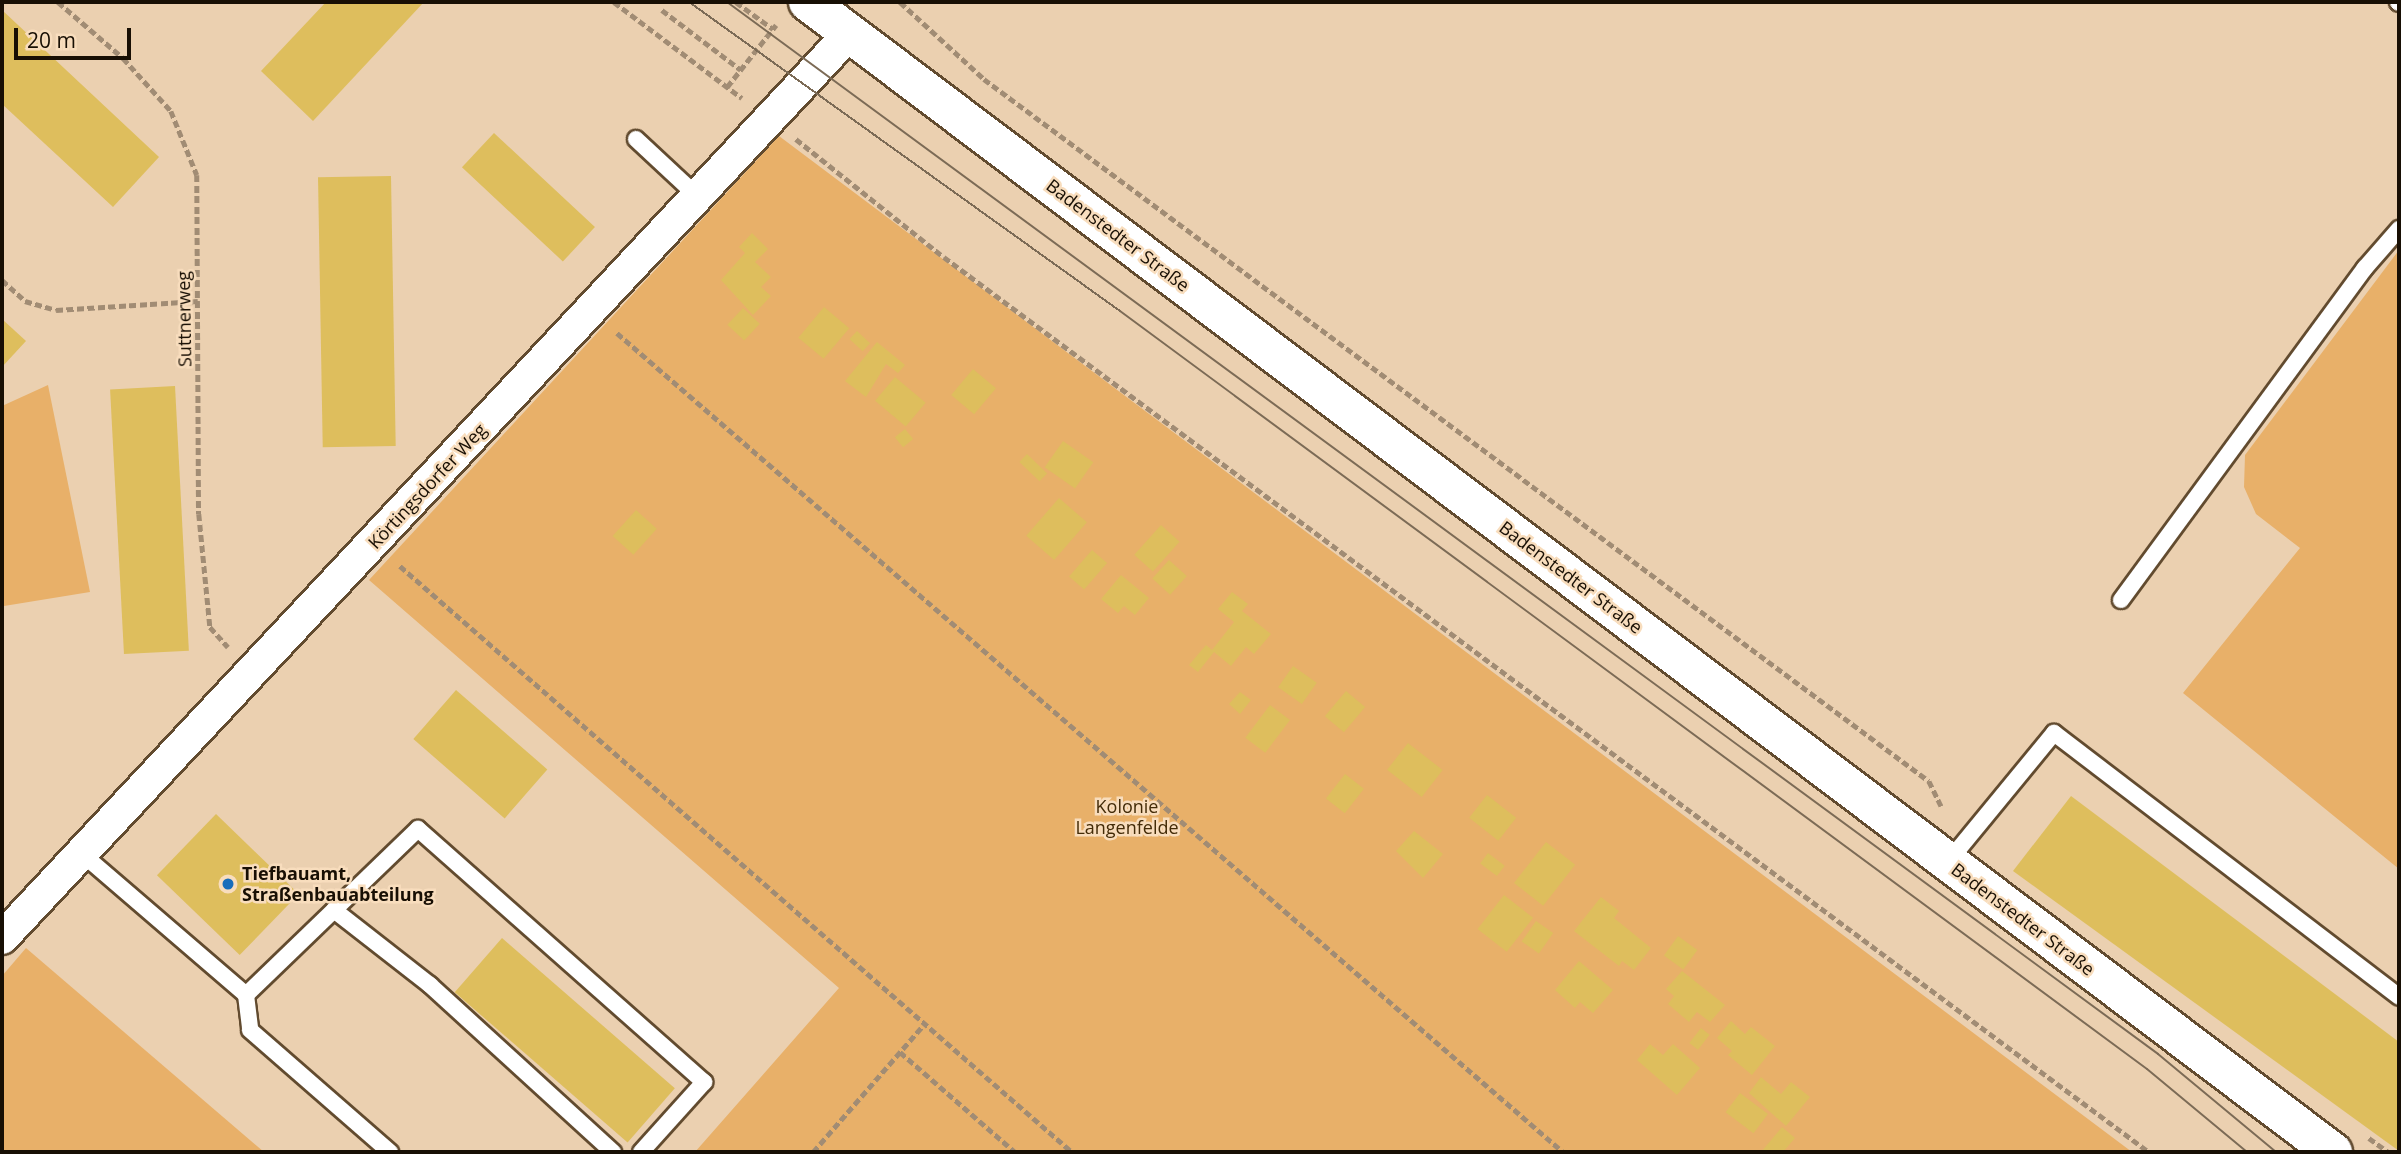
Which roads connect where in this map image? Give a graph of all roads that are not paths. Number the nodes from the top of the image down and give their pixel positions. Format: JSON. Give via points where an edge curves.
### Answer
{"nodes":[{"id":1,"x":794,"y":11,"type":"edge"},
{"id":2,"x":850,"y":33,"type":"junction"},
{"id":3,"x":636,"y":139,"type":"dead end"},
{"id":4,"x":696,"y":195,"type":"junction"},
{"id":5,"x":2399,"y":229,"type":"edge"},
{"id":6,"x":2121,"y":600,"type":"dead end"},
{"id":7,"x":1958,"y":850,"type":"junction"},
{"id":8,"x":80,"y":852,"type":"junction"},
{"id":9,"x":334,"y":910,"type":"junction"},
{"id":10,"x":2,"y":939,"type":"edge"},
{"id":11,"x":246,"y":995,"type":"junction"},
{"id":12,"x":2399,"y":998,"type":"edge"},
{"id":13,"x":390,"y":1152,"type":"edge"},
{"id":14,"x":613,"y":1152,"type":"edge"},
{"id":15,"x":641,"y":1152,"type":"edge"},
{"id":16,"x":2333,"y":1152,"type":"edge"}],
"edges":[{"from":1,"to":2,"type":"street","name":"Badenstedter Straße"},
{"from":2,"to":4,"type":"street","name":"Körtingsdorfer Weg"},
{"from":2,"to":7,"type":"street","name":"Badenstedter Straße"},
{"from":3,"to":4,"type":"lane"},
{"from":4,"to":8,"type":"street","name":"Körtingsdorfer Weg","via":[[374,544]]},
{"from":5,"to":6,"type":"lane","via":[[2365,268]]},
{"from":7,"to":12,"type":"lane","via":[[2054,733]]},
{"from":7,"to":16,"type":"street","name":"Badenstedter Straße"},
{"from":8,"to":10,"type":"street","name":"Körtingsdorfer Weg"},
{"from":8,"to":11,"type":"lane"},
{"from":9,"to":11,"type":"lane"},
{"from":9,"to":14,"type":"lane","via":[[430,985]]},
{"from":9,"to":15,"type":"lane","via":[[418,829],[704,1082]]},
{"from":11,"to":13,"type":"lane","via":[[250,1030]]}]}
